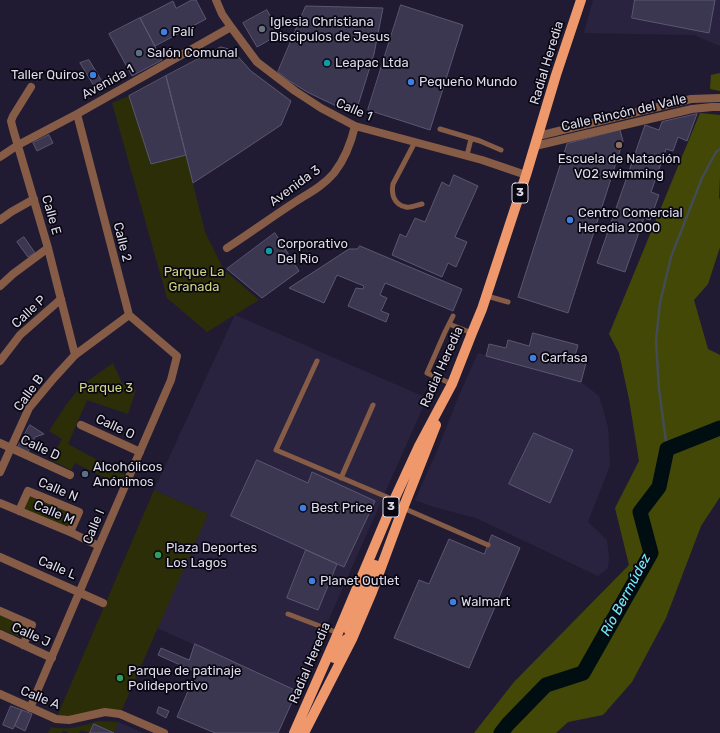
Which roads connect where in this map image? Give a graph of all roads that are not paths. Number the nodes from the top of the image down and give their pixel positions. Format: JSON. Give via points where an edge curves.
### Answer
{"nodes":[{"id":1,"x":216,"y":0,"type":"edge"},
{"id":2,"x":581,"y":0,"type":"edge"},
{"id":3,"x":231,"y":27,"type":"junction"},
{"id":4,"x":31,"y":87,"type":"dead end"},
{"id":5,"x":720,"y":98,"type":"edge"},
{"id":6,"x":720,"y":108,"type":"edge"},
{"id":7,"x":77,"y":114,"type":"junction"},
{"id":8,"x":355,"y":126,"type":"junction"},
{"id":9,"x":440,"y":129,"type":"dead end"},
{"id":10,"x":538,"y":136,"type":"junction"},
{"id":11,"x":472,"y":139,"type":"junction"},
{"id":12,"x":415,"y":142,"type":"junction"},
{"id":13,"x":18,"y":145,"type":"junction"},
{"id":14,"x":535,"y":146,"type":"junction"},
{"id":15,"x":501,"y":150,"type":"dead end"},
{"id":16,"x":466,"y":156,"type":"junction"},
{"id":17,"x":0,"y":157,"type":"edge"},
{"id":18,"x":526,"y":175,"type":"junction"},
{"id":19,"x":34,"y":199,"type":"junction"},
{"id":20,"x":422,"y":204,"type":"dead end"},
{"id":21,"x":0,"y":220,"type":"edge"},
{"id":22,"x":48,"y":248,"type":"junction"},
{"id":23,"x":227,"y":248,"type":"dead end"},
{"id":24,"x":0,"y":286,"type":"edge"},
{"id":25,"x":487,"y":296,"type":"junction"},
{"id":26,"x":61,"y":299,"type":"junction"},
{"id":27,"x":508,"y":302,"type":"dead end"},
{"id":28,"x":129,"y":315,"type":"junction"},
{"id":29,"x":453,"y":316,"type":"dead end"},
{"id":30,"x":449,"y":324,"type":"junction"},
{"id":31,"x":472,"y":332,"type":"junction"},
{"id":32,"x":75,"y":355,"type":"junction"},
{"id":33,"x":0,"y":361,"type":"edge"},
{"id":34,"x":317,"y":361,"type":"dead end"},
{"id":35,"x":452,"y":384,"type":"junction"},
{"id":36,"x":373,"y":405,"type":"dead end"},
{"id":37,"x":81,"y":425,"type":"dead end"},
{"id":38,"x":0,"y":443,"type":"edge"},
{"id":39,"x":11,"y":447,"type":"junction"},
{"id":40,"x":140,"y":452,"type":"junction"},
{"id":41,"x":0,"y":472,"type":"edge"},
{"id":42,"x":70,"y":475,"type":"dead end"},
{"id":43,"x":341,"y":478,"type":"junction"},
{"id":44,"x":394,"y":500,"type":"junction"},
{"id":45,"x":0,"y":503,"type":"edge"},
{"id":46,"x":403,"y":508,"type":"junction"},
{"id":47,"x":19,"y":511,"type":"junction"},
{"id":48,"x":70,"y":532,"type":"junction"},
{"id":49,"x":488,"y":545,"type":"dead end"},
{"id":50,"x":99,"y":546,"type":"junction"},
{"id":51,"x":0,"y":557,"type":"edge"},
{"id":52,"x":80,"y":592,"type":"junction"},
{"id":53,"x":103,"y":602,"type":"dead end"},
{"id":54,"x":0,"y":611,"type":"edge"},
{"id":55,"x":288,"y":614,"type":"dead end"},
{"id":56,"x":338,"y":633,"type":"junction"},
{"id":57,"x":0,"y":634,"type":"edge"},
{"id":58,"x":353,"y":636,"type":"junction"},
{"id":59,"x":23,"y":645,"type":"junction"},
{"id":60,"x":52,"y":658,"type":"junction"},
{"id":61,"x":0,"y":694,"type":"edge"},
{"id":62,"x":30,"y":708,"type":"junction"},
{"id":63,"x":164,"y":733,"type":"edge"},
{"id":64,"x":294,"y":733,"type":"edge"},
{"id":65,"x":298,"y":733,"type":"edge"},
{"id":66,"x":304,"y":733,"type":"edge"}],
"edges":[{"from":1,"to":3,"type":"street","name":"Calle 1"},
{"from":2,"to":10,"type":"main road","name":"Radial Heredia","number":"3"},
{"from":3,"to":7,"type":"street","name":"Avenida 1"},
{"from":3,"to":8,"type":"street","name":"Calle 1","via":[[257,62],[321,108]]},
{"from":4,"to":13,"type":"street","name":"Calle E","via":[[11,121]]},
{"from":5,"to":10,"type":"street","name":"Calle Rincón del Valle","via":[[691,99]]},
{"from":6,"to":14,"type":"street","name":"Calle Rincón del Valle","via":[[692,109]]},
{"from":7,"to":13,"type":"street","name":"Avenida 1"},
{"from":7,"to":28,"type":"street","name":"Calle 2"},
{"from":8,"to":12,"type":"street","name":"Calle 1"},
{"from":8,"to":23,"type":"street","name":"Avenida 3","via":[[342,162],[321,186]]},
{"from":9,"to":11,"type":"lane"},
{"from":10,"to":14,"type":"main road","name":"Radial Heredia","number":"3"},
{"from":11,"to":15,"type":"lane"},
{"from":11,"to":16,"type":"lane"},
{"from":12,"to":16,"type":"street","name":"Calle 1"},
{"from":12,"to":20,"type":"lane","via":[[393,184],[392,191],[394,199],[406,207]]},
{"from":13,"to":17,"type":"street"},
{"from":13,"to":19,"type":"street","name":"Calle E"},
{"from":14,"to":18,"type":"main road","name":"Radial Heredia","number":"3"},
{"from":16,"to":18,"type":"street","name":"Calle 1"},
{"from":18,"to":25,"type":"main road","name":"Radial Heredia","number":"3"},
{"from":19,"to":21,"type":"street"},
{"from":19,"to":22,"type":"street","name":"Calle E"},
{"from":22,"to":24,"type":"street"},
{"from":22,"to":26,"type":"street","name":"Calle E"},
{"from":25,"to":27,"type":"lane"},
{"from":25,"to":31,"type":"main road","name":"Radial Heredia","number":"3"},
{"from":26,"to":32,"type":"street","name":"Calle E"},
{"from":26,"to":33,"type":"street","name":"Calle P","via":[[20,335]]},
{"from":28,"to":32,"type":"street","name":"Calle B"},
{"from":28,"to":40,"type":"street","name":"Calle I","via":[[177,356],[171,380]]},
{"from":29,"to":30,"type":"lane"},
{"from":30,"to":31,"type":"lane"},
{"from":30,"to":35,"type":"lane","via":[[427,373]]},
{"from":31,"to":35,"type":"main road","name":"Radial Heredia","number":"3"},
{"from":32,"to":39,"type":"street","name":"Calle B","via":[[29,408]]},
{"from":34,"to":43,"type":"lane","via":[[276,450]]},
{"from":35,"to":44,"type":"main road","name":"Radial Heredia","number":"3"},
{"from":35,"to":46,"type":"main road"},
{"from":36,"to":43,"type":"lane"},
{"from":37,"to":40,"type":"street","name":"Calle O"},
{"from":38,"to":39,"type":"street","name":"Calle D"},
{"from":39,"to":41,"type":"street","name":"Calle B"},
{"from":39,"to":42,"type":"street","name":"Calle D"},
{"from":40,"to":50,"type":"street","name":"Calle I"},
{"from":43,"to":44,"type":"lane"},
{"from":44,"to":56,"type":"main road","name":"Radial Heredia","number":"3"},
{"from":44,"to":58,"type":"main road","via":[[375,565],[350,623],[349,631]]},
{"from":45,"to":47,"type":"street","name":"Calle M"},
{"from":46,"to":49,"type":"lane"},
{"from":46,"to":58,"type":"main road"},
{"from":47,"to":48,"type":"street","name":"Calle M"},
{"from":47,"to":48,"type":"street","name":"Calle N","via":[[28,490],[79,512]]},
{"from":48,"to":50,"type":"street","name":"Calle M"},
{"from":50,"to":52,"type":"street","name":"Calle I"},
{"from":51,"to":52,"type":"street","name":"Calle L"},
{"from":52,"to":53,"type":"street","name":"Calle L"},
{"from":52,"to":60,"type":"street","name":"Calle I"},
{"from":54,"to":59,"type":"street","via":[[32,625]]},
{"from":55,"to":56,"type":"lane"},
{"from":56,"to":64,"type":"main road","name":"Radial Heredia","number":"3"},
{"from":57,"to":59,"type":"street","name":"Calle J"},
{"from":58,"to":65,"type":"main road","via":[[340,646]]},
{"from":58,"to":66,"type":"main road"},
{"from":59,"to":60,"type":"street","name":"Calle J"},
{"from":60,"to":62,"type":"street","name":"Calle I"},
{"from":61,"to":62,"type":"street","name":"Calle A"},
{"from":62,"to":63,"type":"street","name":"Calle A","via":[[56,719],[69,720],[105,712],[120,714]]}]}
